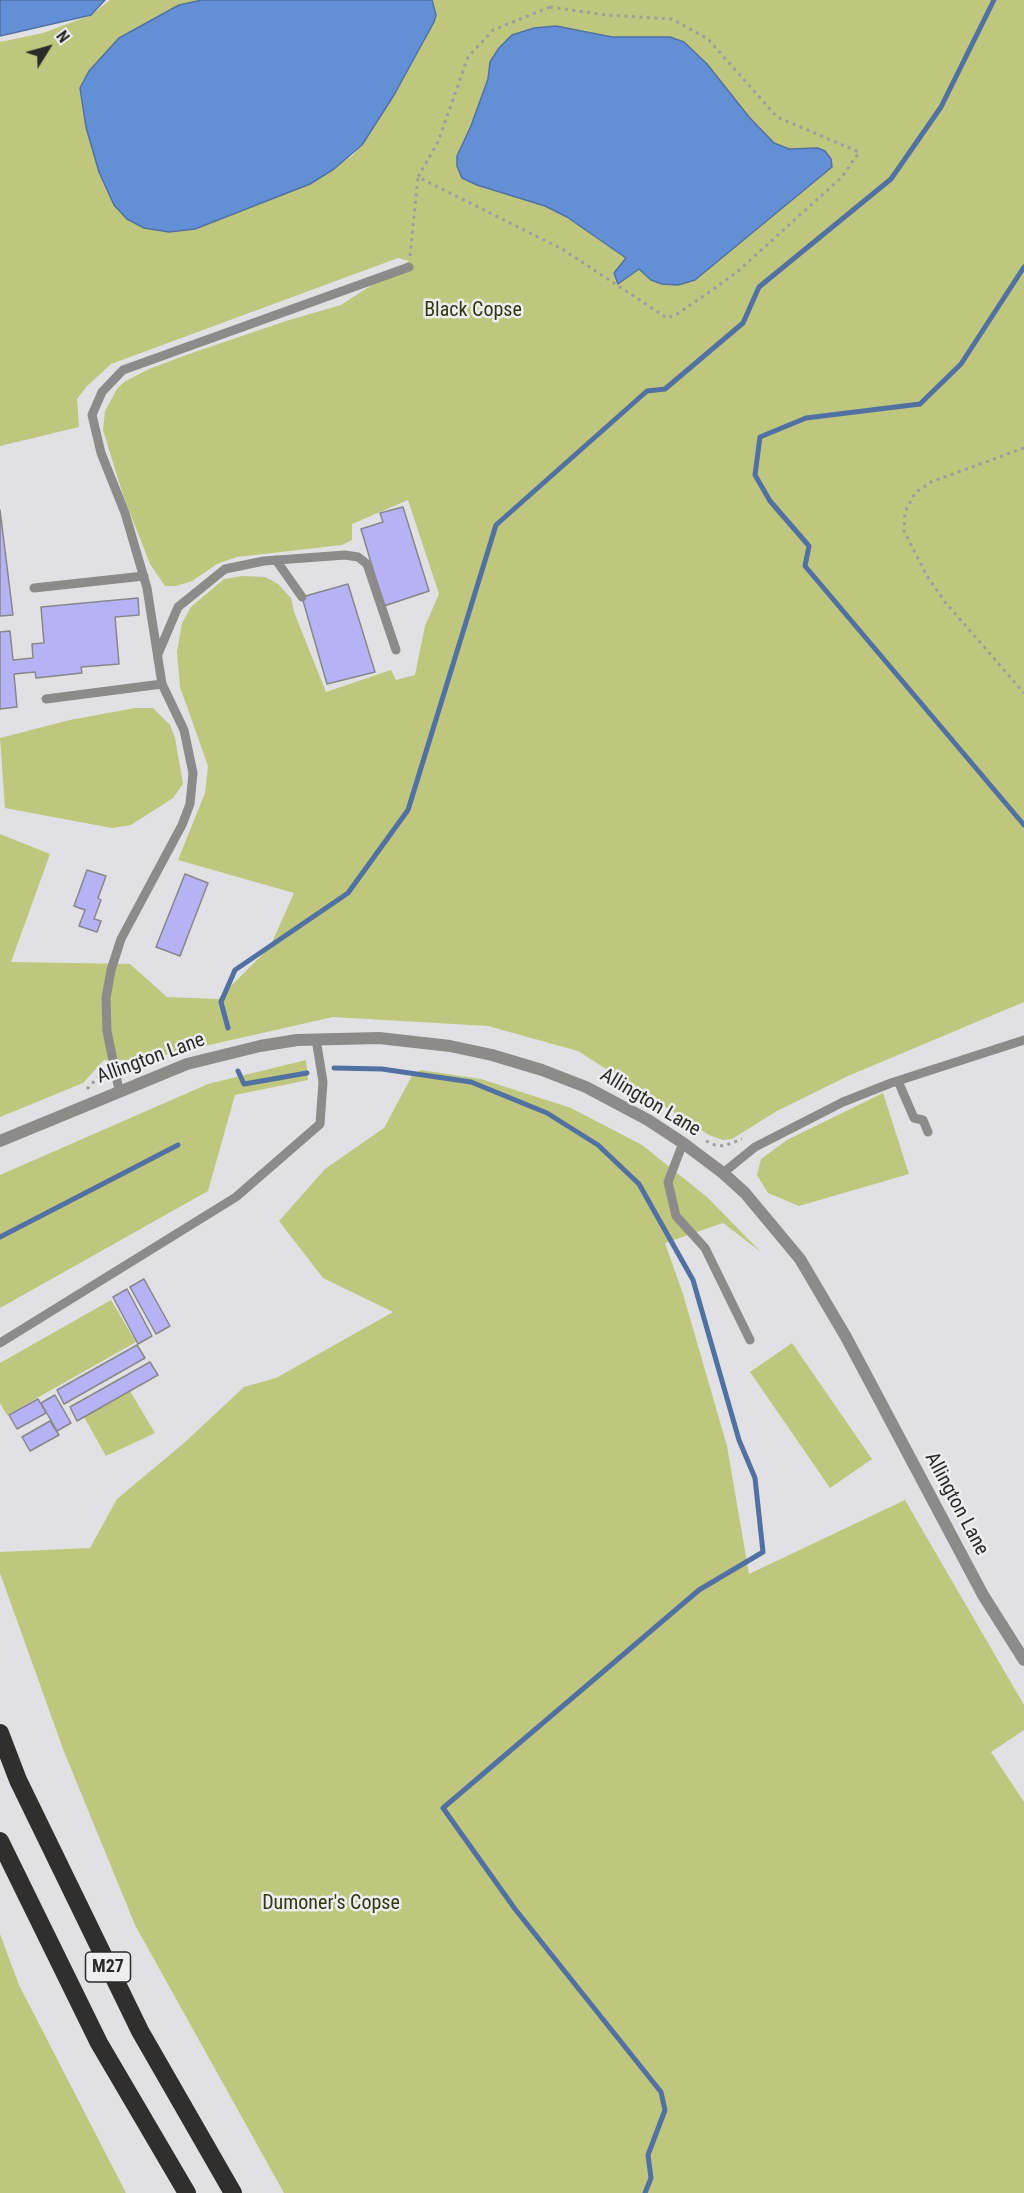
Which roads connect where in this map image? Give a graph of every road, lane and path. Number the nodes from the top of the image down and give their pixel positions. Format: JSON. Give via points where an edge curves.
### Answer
{"nodes":[{"id":1,"x":418,"y":177,"type":"junction"},
{"id":2,"x":409,"y":267,"type":"joint"},
{"id":3,"x":1024,"y":448,"type":"edge"},
{"id":4,"x":276,"y":560,"type":"junction"},
{"id":5,"x":144,"y":576,"type":"junction"},
{"id":6,"x":33,"y":588,"type":"dead end"},
{"id":7,"x":302,"y":597,"type":"dead end"},
{"id":8,"x":396,"y":650,"type":"dead end"},
{"id":9,"x":157,"y":656,"type":"junction"},
{"id":10,"x":162,"y":684,"type":"junction"},
{"id":11,"x":1024,"y":693,"type":"edge"},
{"id":12,"x":46,"y":699,"type":"dead end"},
{"id":13,"x":316,"y":1039,"type":"junction"},
{"id":14,"x":1024,"y":1040,"type":"edge"},
{"id":15,"x":114,"y":1064,"type":"junction"},
{"id":16,"x":148,"y":1065,"type":"dead end"},
{"id":17,"x":898,"y":1081,"type":"junction"},
{"id":18,"x":119,"y":1090,"type":"junction"},
{"id":19,"x":80,"y":1091,"type":"dead end"},
{"id":20,"x":928,"y":1132,"type":"dead end"},
{"id":21,"x":702,"y":1138,"type":"dead end"},
{"id":22,"x":744,"y":1138,"type":"dead end"},
{"id":23,"x":0,"y":1141,"type":"edge"},
{"id":24,"x":683,"y":1143,"type":"junction"},
{"id":25,"x":723,"y":1173,"type":"junction"},
{"id":26,"x":750,"y":1340,"type":"dead end"},
{"id":27,"x":0,"y":1343,"type":"edge"},
{"id":28,"x":1024,"y":1660,"type":"edge"},
{"id":29,"x":0,"y":1732,"type":"edge"},
{"id":30,"x":0,"y":1841,"type":"edge"},
{"id":31,"x":187,"y":2193,"type":"edge"},
{"id":32,"x":232,"y":2193,"type":"edge"}],
"edges":[{"from":1,"to":1,"type":"path","via":[[438,142],[468,57],[493,30],[550,7],[672,20],[708,39],[777,117],[859,152],[842,177],[737,272],[667,318],[562,249]]},
{"from":1,"to":2,"type":"path"},
{"from":2,"to":5,"type":"lane","via":[[123,370],[102,392],[92,415],[101,453]]},
{"from":3,"to":11,"type":"path","via":[[932,482],[915,493],[905,512],[904,531],[945,602]]},
{"from":4,"to":7,"type":"lane"},
{"from":4,"to":8,"type":"lane","via":[[345,555],[363,559]]},
{"from":4,"to":9,"type":"lane","via":[[225,569],[178,607]]},
{"from":5,"to":6,"type":"lane"},
{"from":5,"to":9,"type":"lane"},
{"from":9,"to":10,"type":"lane"},
{"from":10,"to":12,"type":"lane"},
{"from":10,"to":15,"type":"lane","via":[[184,730],[193,787],[182,825],[121,939],[111,970],[106,998],[107,1031]]},
{"from":13,"to":18,"type":"street","name":"Allington Lane","via":[[220,1054]]},
{"from":13,"to":24,"type":"street","name":"Allington Lane","via":[[379,1038],[492,1055],[586,1087]]},
{"from":13,"to":27,"type":"lane","via":[[323,1082],[320,1124],[236,1197]]},
{"from":14,"to":17,"type":"lane"},
{"from":15,"to":16,"type":"path"},
{"from":15,"to":18,"type":"lane"},
{"from":15,"to":19,"type":"path"},
{"from":17,"to":20,"type":"lane","via":[[914,1118],[923,1120]]},
{"from":17,"to":25,"type":"lane","via":[[806,1119],[755,1147]]},
{"from":18,"to":23,"type":"street","name":"Allington Lane"},
{"from":21,"to":22,"type":"path","via":[[724,1146]]},
{"from":24,"to":25,"type":"street","name":"Allington Lane"},
{"from":24,"to":26,"type":"lane","via":[[668,1182],[676,1216],[705,1248]]},
{"from":25,"to":28,"type":"street","name":"Allington Lane","via":[[772,1225],[821,1292],[983,1595]]},
{"from":29,"to":32,"type":"highway","number":"M27","via":[[18,1780],[140,2031]]},
{"from":30,"to":31,"type":"highway","number":"M27","via":[[99,2043]]}]}
